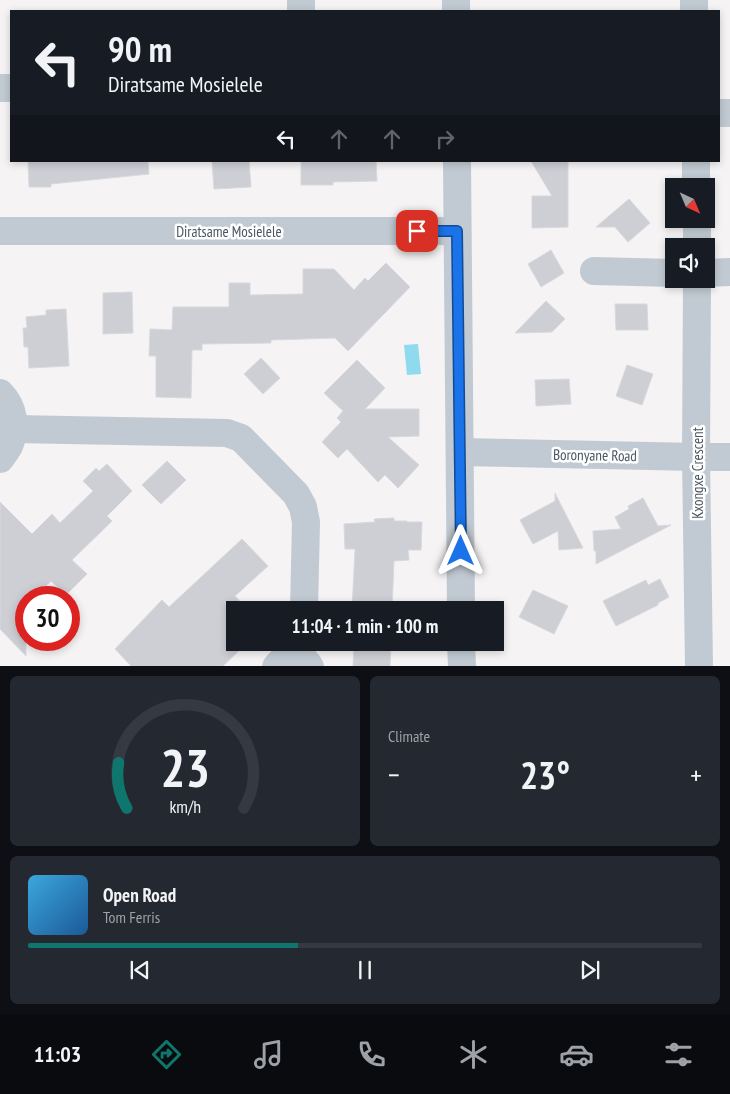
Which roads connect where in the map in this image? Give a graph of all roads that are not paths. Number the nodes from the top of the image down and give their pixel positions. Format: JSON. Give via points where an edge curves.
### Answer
{"nodes":[{"id":1,"x":457,"y":162,"type":"edge"},
{"id":2,"x":696,"y":162,"type":"edge"},
{"id":3,"x":696,"y":178,"type":"edge"},
{"id":4,"x":0,"y":231,"type":"edge"},
{"id":5,"x":457,"y":231,"type":"junction"},
{"id":6,"x":594,"y":271,"type":"dead end"},
{"id":7,"x":730,"y":272,"type":"edge"},
{"id":8,"x":665,"y":273,"type":"edge"},
{"id":9,"x":715,"y":273,"type":"edge"},
{"id":10,"x":697,"y":288,"type":"edge"},
{"id":11,"x":0,"y":393,"type":"edge"},
{"id":12,"x":14,"y":429,"type":"junction"},
{"id":13,"x":460,"y":452,"type":"junction"},
{"id":14,"x":696,"y":457,"type":"junction"},
{"id":15,"x":730,"y":457,"type":"edge"},
{"id":16,"x":0,"y":459,"type":"edge"},
{"id":17,"x":304,"y":601,"type":"edge"},
{"id":18,"x":461,"y":601,"type":"edge"},
{"id":19,"x":461,"y":651,"type":"edge"},
{"id":20,"x":305,"y":655,"type":"edge"},
{"id":21,"x":276,"y":666,"type":"edge"},
{"id":22,"x":462,"y":666,"type":"edge"},
{"id":23,"x":699,"y":666,"type":"edge"}],
"edges":[{"from":1,"to":5,"type":"street"},
{"from":2,"to":3,"type":"street"},
{"from":4,"to":5,"type":"street","name":"Diratsame Mosielele"},
{"from":5,"to":13,"type":"street"},
{"from":6,"to":8,"type":"street"},
{"from":7,"to":9,"type":"street"},
{"from":10,"to":14,"type":"street","name":"Kxongxe Crescent"},
{"from":11,"to":12,"type":"street","via":[[12,411]]},
{"from":12,"to":16,"type":"street","via":[[9,447]]},
{"from":12,"to":17,"type":"street","via":[[227,433],[241,438],[296,494],[303,507],[306,522]]},
{"from":13,"to":14,"type":"street","name":"Boronyane Road"},
{"from":13,"to":18,"type":"street"},
{"from":14,"to":15,"type":"street","name":"Boronyane Road"},
{"from":14,"to":23,"type":"street","name":"Kxongxe Crescent"},
{"from":19,"to":22,"type":"street"},
{"from":20,"to":21,"type":"street","via":[[284,658]]}]}
